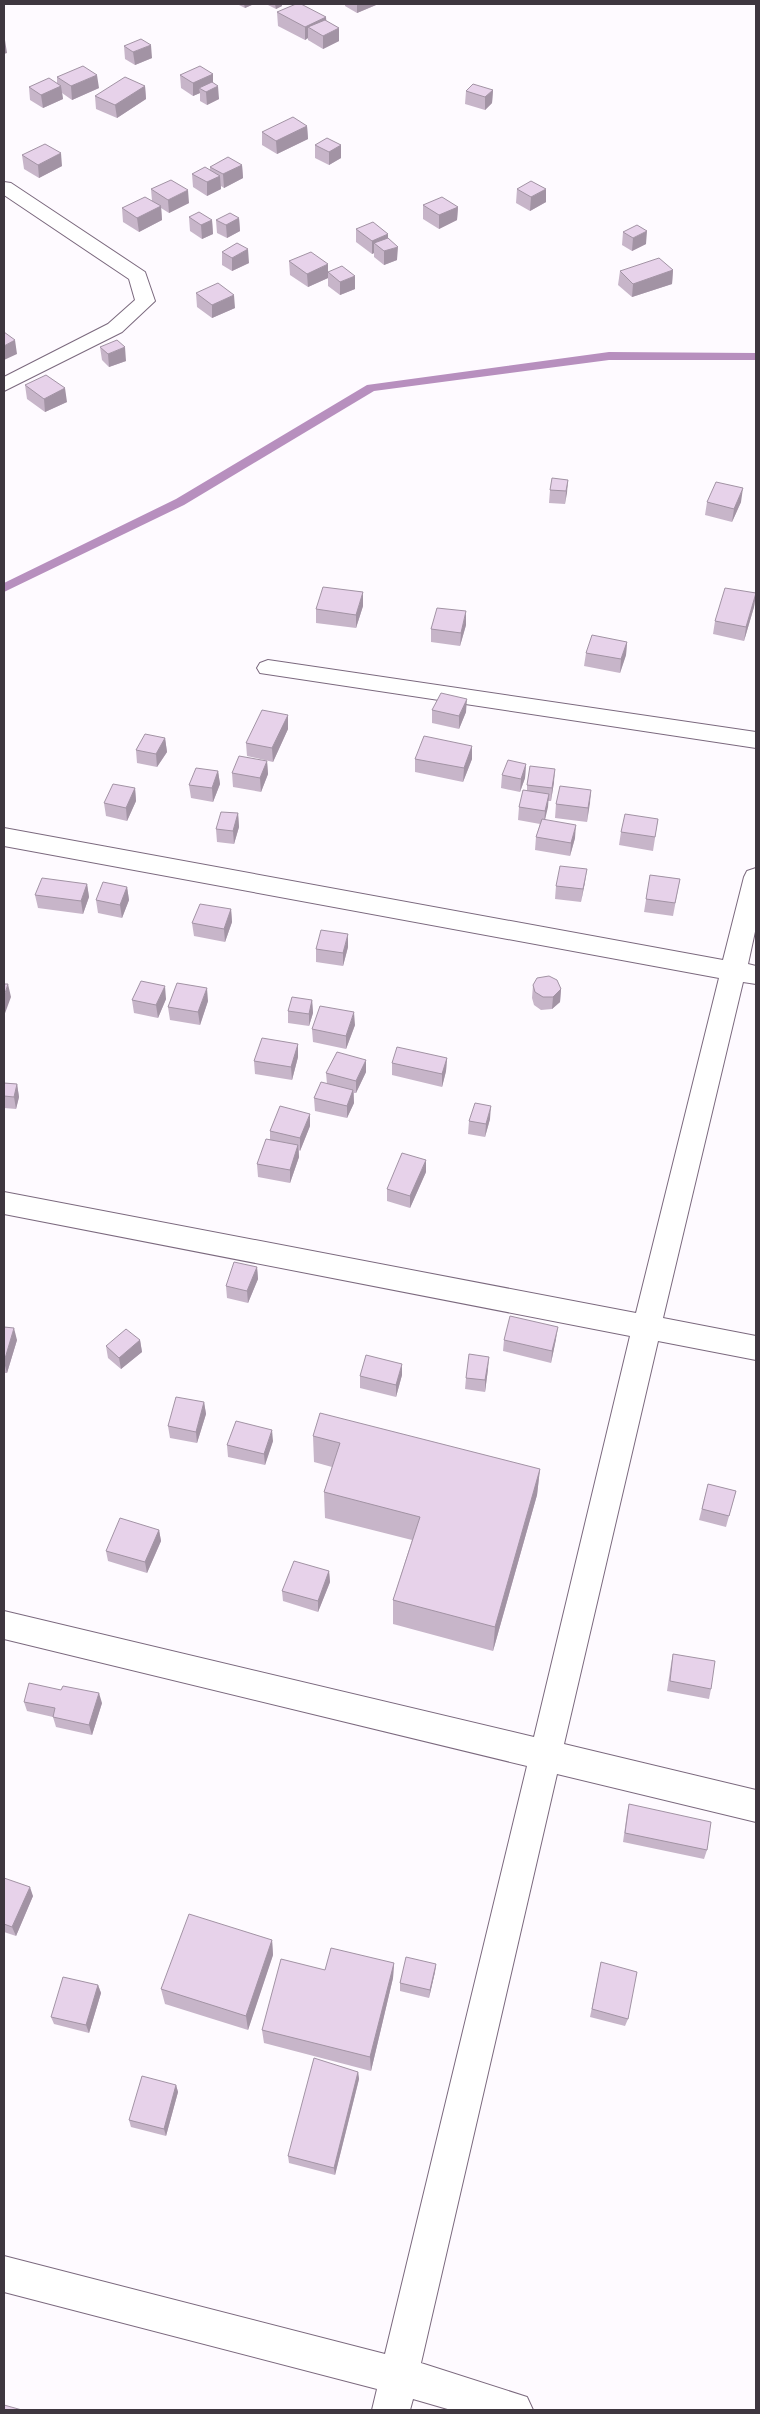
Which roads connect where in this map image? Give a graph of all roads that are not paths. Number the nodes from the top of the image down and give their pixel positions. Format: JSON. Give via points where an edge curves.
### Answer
{"nodes":[{"id":1,"x":4,"y":187,"type":"edge"},
{"id":2,"x":4,"y":385,"type":"edge"},
{"id":3,"x":268,"y":668,"type":"dead end"},
{"id":4,"x":756,"y":740,"type":"edge"},
{"id":5,"x":4,"y":836,"type":"edge"},
{"id":6,"x":756,"y":878,"type":"edge"},
{"id":7,"x":745,"y":973,"type":"edge"},
{"id":8,"x":4,"y":1203,"type":"edge"},
{"id":9,"x":648,"y":1325,"type":"junction"},
{"id":10,"x":756,"y":1348,"type":"edge"},
{"id":11,"x":4,"y":1625,"type":"edge"},
{"id":12,"x":546,"y":1756,"type":"junction"},
{"id":13,"x":756,"y":1806,"type":"edge"},
{"id":14,"x":4,"y":2274,"type":"edge"},
{"id":15,"x":395,"y":2393,"type":"edge"},
{"id":16,"x":514,"y":2410,"type":"edge"}],
"edges":[{"from":1,"to":2,"type":"street","via":[[138,276],[145,301],[115,328]]},
{"from":3,"to":4,"type":"street"},
{"from":5,"to":7,"type":"street"},
{"from":6,"to":7,"type":"street"},
{"from":7,"to":9,"type":"street"},
{"from":8,"to":9,"type":"street"},
{"from":9,"to":10,"type":"street"},
{"from":9,"to":12,"type":"street"},
{"from":11,"to":12,"type":"street"},
{"from":12,"to":13,"type":"street"},
{"from":12,"to":15,"type":"street"},
{"from":14,"to":15,"type":"street"},
{"from":15,"to":16,"type":"street"}]}
